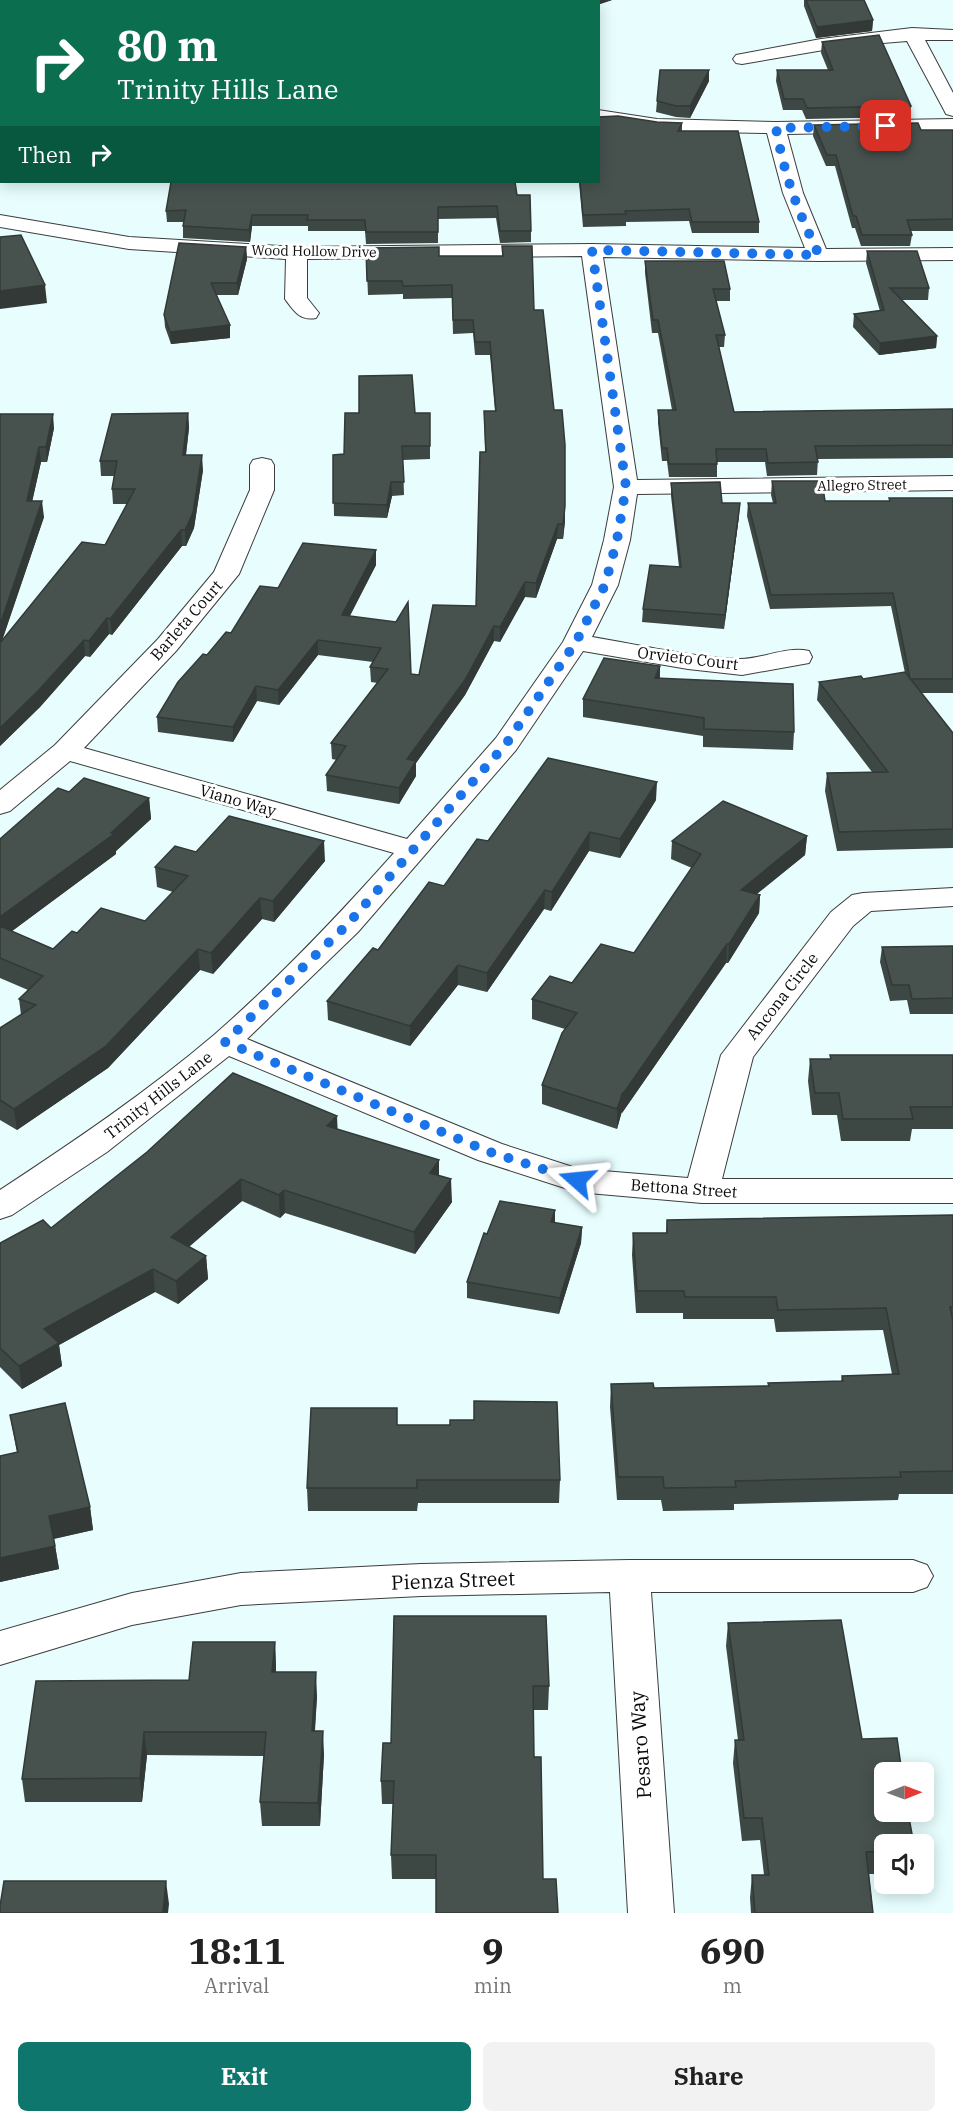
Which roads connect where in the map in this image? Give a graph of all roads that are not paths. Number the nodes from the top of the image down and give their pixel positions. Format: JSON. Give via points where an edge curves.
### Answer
{"nodes":[{"id":1,"x":912,"y":33,"type":"junction"},
{"id":2,"x":953,"y":35,"type":"edge"},
{"id":3,"x":742,"y":59,"type":"dead end"},
{"id":4,"x":953,"y":110,"type":"edge"},
{"id":5,"x":600,"y":116,"type":"edge"},
{"id":6,"x":953,"y":125,"type":"edge"},
{"id":7,"x":776,"y":128,"type":"junction"},
{"id":8,"x":0,"y":221,"type":"edge"},
{"id":9,"x":592,"y":250,"type":"junction"},
{"id":10,"x":297,"y":253,"type":"junction"},
{"id":11,"x":953,"y":254,"type":"edge"},
{"id":12,"x":819,"y":255,"type":"junction"},
{"id":13,"x":308,"y":314,"type":"dead end"},
{"id":14,"x":262,"y":465,"type":"dead end"},
{"id":15,"x":953,"y":483,"type":"edge"},
{"id":16,"x":626,"y":487,"type":"junction"},
{"id":17,"x":576,"y":642,"type":"junction"},
{"id":18,"x":799,"y":657,"type":"dead end"},
{"id":19,"x":65,"y":752,"type":"junction"},
{"id":20,"x":0,"y":805,"type":"edge"},
{"id":21,"x":411,"y":849,"type":"junction"},
{"id":22,"x":953,"y":897,"type":"edge"},
{"id":23,"x":225,"y":1042,"type":"junction"},
{"id":24,"x":702,"y":1191,"type":"junction"},
{"id":25,"x":953,"y":1191,"type":"edge"},
{"id":26,"x":0,"y":1208,"type":"edge"},
{"id":27,"x":629,"y":1576,"type":"junction"},
{"id":28,"x":913,"y":1576,"type":"dead end"},
{"id":29,"x":0,"y":1648,"type":"edge"},
{"id":30,"x":651,"y":1913,"type":"edge"}],
"edges":[{"from":1,"to":2,"type":"street"},
{"from":1,"to":3,"type":"street"},
{"from":1,"to":4,"type":"street"},
{"from":5,"to":7,"type":"street","via":[[657,125]]},
{"from":6,"to":7,"type":"street"},
{"from":7,"to":12,"type":"street","via":[[783,167]]},
{"from":8,"to":10,"type":"street","name":"Wood Hollow Drive","via":[[129,243]]},
{"from":9,"to":10,"type":"street","name":"Wood Hollow Drive"},
{"from":9,"to":12,"type":"street","name":"Wood Hollow Drive"},
{"from":9,"to":16,"type":"street","name":"Trinity Hills Lane"},
{"from":10,"to":13,"type":"street","via":[[296,298]]},
{"from":11,"to":12,"type":"street","name":"Wood Hollow Drive"},
{"from":14,"to":19,"type":"street","name":"Barleta Court","via":[[262,490],[226,574],[167,645]]},
{"from":15,"to":16,"type":"street","name":"Allegro Street"},
{"from":16,"to":17,"type":"street","name":"Trinity Hills Lane","via":[[605,585]]},
{"from":17,"to":18,"type":"street","name":"Orvieto Court","via":[[742,667]]},
{"from":17,"to":21,"type":"street","name":"Trinity Hills Lane","via":[[506,744]]},
{"from":19,"to":20,"type":"street","name":"Barleta Court"},
{"from":19,"to":21,"type":"street","name":"Viano Way"},
{"from":21,"to":23,"type":"street","name":"Trinity Hills Lane","via":[[347,925]]},
{"from":22,"to":24,"type":"street","name":"Ancona Circle","via":[[863,902],[842,919],[737,1055]]},
{"from":23,"to":24,"type":"street","name":"Bettona Street","via":[[490,1152],[577,1180]]},
{"from":23,"to":26,"type":"street","name":"Trinity Hills Lane","via":[[95,1144]]},
{"from":24,"to":25,"type":"street","name":"Bettona Street"},
{"from":27,"to":28,"type":"street","name":"Pienza Street"},
{"from":27,"to":29,"type":"street","name":"Pienza Street","via":[[241,1589],[132,1609]]},
{"from":27,"to":30,"type":"street","name":"Pesaro Way"}]}
